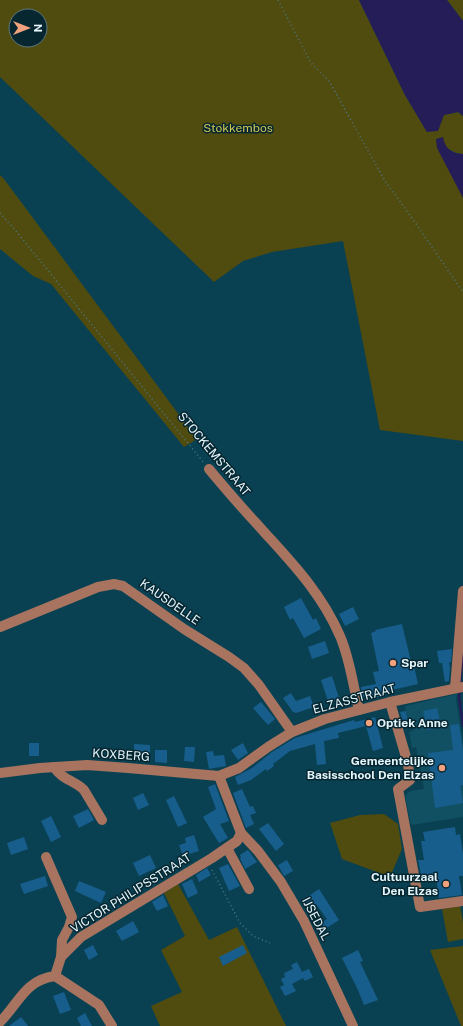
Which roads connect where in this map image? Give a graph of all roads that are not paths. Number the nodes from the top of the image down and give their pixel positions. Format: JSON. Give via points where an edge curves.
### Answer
{"nodes":[{"id":1,"x":209,"y":469,"type":"road end"},
{"id":2,"x":463,"y":591,"type":"edge"},
{"id":3,"x":0,"y":627,"type":"edge"},
{"id":4,"x":458,"y":688,"type":"edge"},
{"id":5,"x":390,"y":702,"type":"junction"},
{"id":6,"x":359,"y":710,"type":"junction"},
{"id":7,"x":292,"y":732,"type":"junction"},
{"id":8,"x":54,"y":767,"type":"junction"},
{"id":9,"x":239,"y":768,"type":"joint"},
{"id":10,"x":0,"y":773,"type":"edge"},
{"id":11,"x":218,"y":776,"type":"junction"},
{"id":12,"x":102,"y":820,"type":"dead end"},
{"id":13,"x":241,"y":833,"type":"junction"},
{"id":14,"x":227,"y":848,"type":"junction"},
{"id":15,"x":46,"y":857,"type":"dead end"},
{"id":16,"x":249,"y":889,"type":"dead end"},
{"id":17,"x":463,"y":901,"type":"edge"},
{"id":18,"x":61,"y":957,"type":"junction"},
{"id":19,"x":55,"y":976,"type":"junction"},
{"id":20,"x":2,"y":1023,"type":"edge"},
{"id":21,"x":112,"y":1026,"type":"edge"},
{"id":22,"x":353,"y":1026,"type":"edge"}],
"edges":[{"from":1,"to":6,"type":"street","name":"STOCKEMSTRAAT","via":[[299,569],[312,588],[340,637]]},
{"from":2,"to":4,"type":"street"},
{"from":3,"to":7,"type":"street","name":"KAUSDELLE","via":[[98,587],[114,584],[124,586],[244,668]]},
{"from":4,"to":5,"type":"street","name":"ELZASSTRAAT"},
{"from":5,"to":6,"type":"street","name":"ELZASSTRAAT"},
{"from":5,"to":17,"type":"street","via":[[408,764],[410,780],[398,789],[420,907]]},
{"from":6,"to":7,"type":"street","name":"ELZASSTRAAT","via":[[325,719]]},
{"from":7,"to":9,"type":"street","name":"ELZASSTRAAT"},
{"from":8,"to":10,"type":"street","name":"KOXBERG"},
{"from":8,"to":11,"type":"street","name":"KOXBERG","via":[[94,766]]},
{"from":8,"to":12,"type":"street","via":[[63,778],[84,790]]},
{"from":9,"to":11,"type":"street","name":"KOXBERG"},
{"from":11,"to":13,"type":"street"},
{"from":13,"to":14,"type":"street","name":"VICTOR PHILIPSSTRAAT","via":[[237,841]]},
{"from":13,"to":22,"type":"street","name":"IJSEDAL","via":[[258,851],[304,921]]},
{"from":14,"to":16,"type":"street"},
{"from":14,"to":18,"type":"street","name":"VICTOR PHILIPSSTRAAT","via":[[81,937]]},
{"from":15,"to":18,"type":"street","via":[[72,917],[62,940]]},
{"from":18,"to":19,"type":"street","name":"VICTOR PHILIPSSTRAAT"},
{"from":19,"to":20,"type":"street","via":[[44,978],[28,988]]},
{"from":19,"to":21,"type":"street","via":[[99,1005]]}]}
